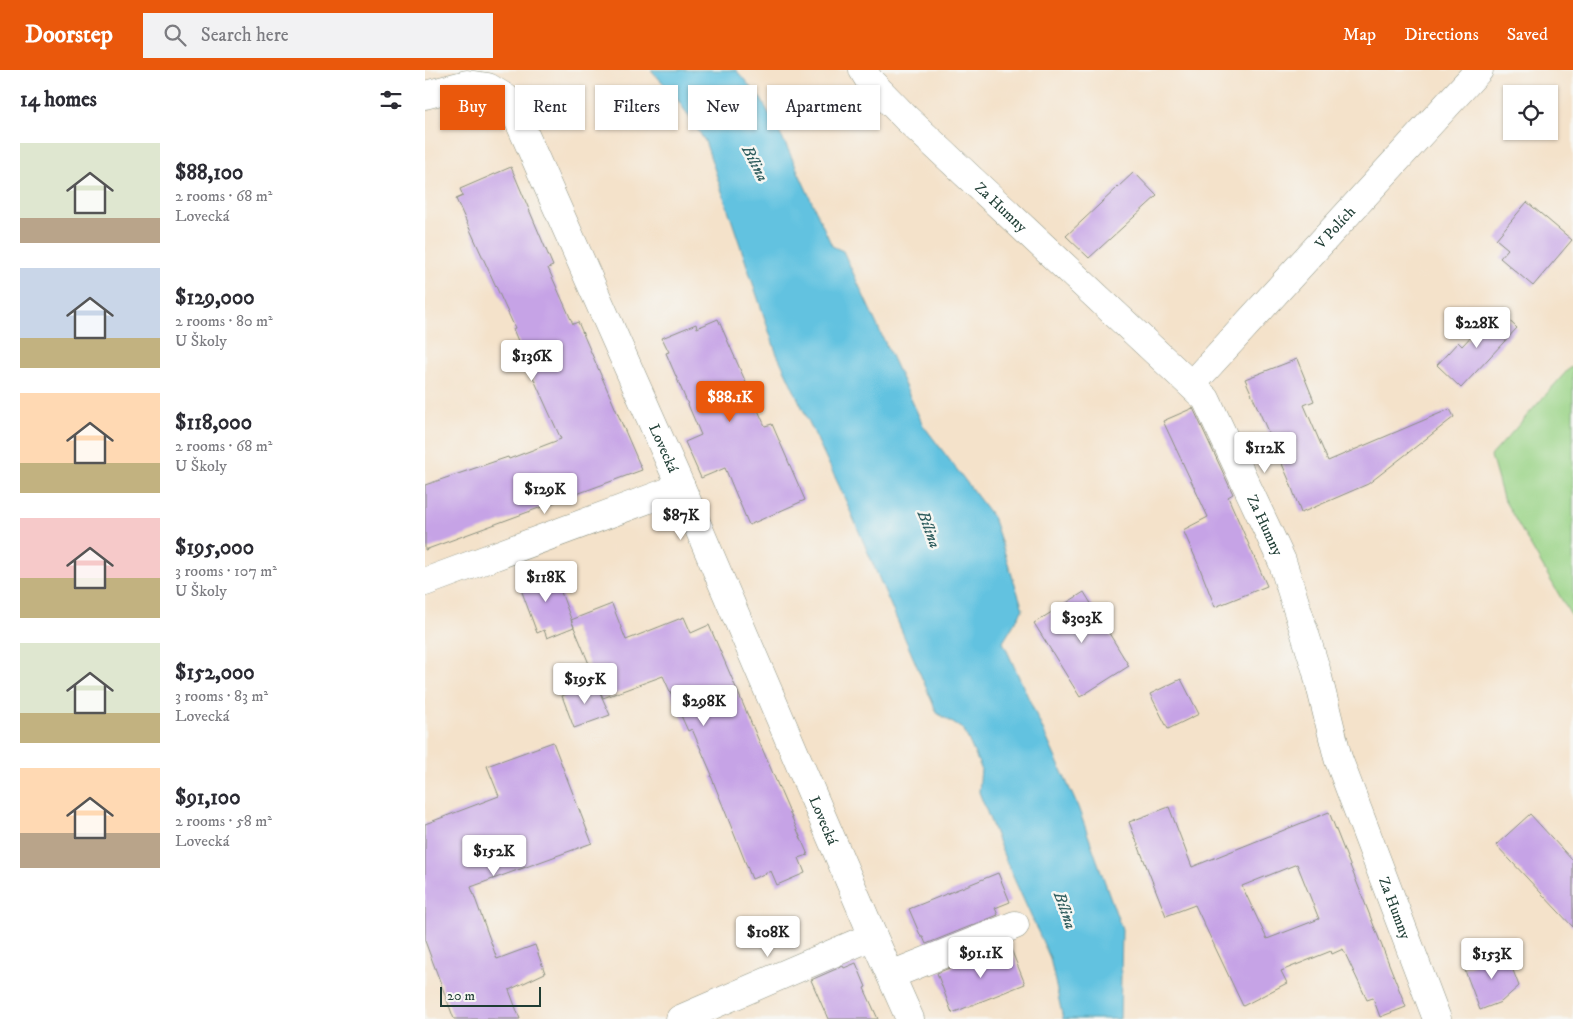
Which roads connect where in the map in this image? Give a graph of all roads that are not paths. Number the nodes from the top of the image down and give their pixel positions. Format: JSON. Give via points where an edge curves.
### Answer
{"nodes":[{"id":1,"x":863,"y":70,"type":"edge"},
{"id":2,"x":1479,"y":70,"type":"edge"},
{"id":3,"x":425,"y":95,"type":"edge"},
{"id":4,"x":1192,"y":384,"type":"junction"},
{"id":5,"x":681,"y":487,"type":"junction"},
{"id":6,"x":425,"y":582,"type":"edge"},
{"id":7,"x":1015,"y":925,"type":"dead end"},
{"id":8,"x":873,"y":936,"type":"junction"},
{"id":9,"x":891,"y":975,"type":"junction"},
{"id":10,"x":680,"y":1019,"type":"edge"},
{"id":11,"x":910,"y":1019,"type":"edge"},
{"id":12,"x":1437,"y":1019,"type":"edge"}],
"edges":[{"from":1,"to":4,"type":"street","name":"Za Humny","via":[[906,118]]},
{"from":2,"to":4,"type":"street","name":"V Polích"},
{"from":3,"to":5,"type":"street","name":"Lovecká","via":[[467,84],[488,87],[507,98]]},
{"from":4,"to":12,"type":"street","name":"Za Humny","via":[[1206,399],[1282,561],[1316,669],[1338,758]]},
{"from":5,"to":6,"type":"street"},
{"from":5,"to":8,"type":"street","name":"Lovecká"},
{"from":7,"to":9,"type":"street"},
{"from":8,"to":9,"type":"street","name":"Lovecká"},
{"from":8,"to":10,"type":"street"},
{"from":9,"to":11,"type":"street","name":"Lovecká"}]}
